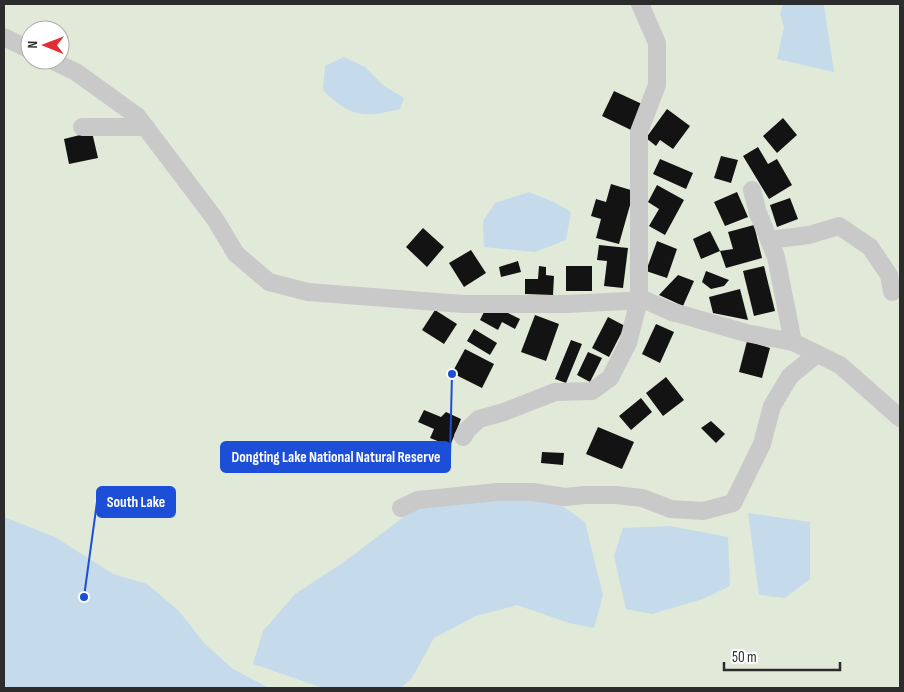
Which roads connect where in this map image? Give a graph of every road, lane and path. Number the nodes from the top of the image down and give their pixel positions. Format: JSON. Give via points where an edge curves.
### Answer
{"nodes":[{"id":1,"x":640,"y":4,"type":"edge"},
{"id":2,"x":4,"y":37,"type":"edge"},
{"id":3,"x":20,"y":45,"type":"edge"},
{"id":4,"x":70,"y":69,"type":"edge"},
{"id":5,"x":82,"y":127,"type":"dead end"},
{"id":6,"x":146,"y":127,"type":"junction"},
{"id":7,"x":752,"y":190,"type":"dead end"},
{"id":8,"x":769,"y":240,"type":"junction"},
{"id":9,"x":892,"y":292,"type":"dead end"},
{"id":10,"x":639,"y":300,"type":"junction"},
{"id":11,"x":794,"y":342,"type":"junction"},
{"id":12,"x":817,"y":354,"type":"junction"},
{"id":13,"x":900,"y":418,"type":"edge"},
{"id":14,"x":463,"y":437,"type":"dead end"},
{"id":15,"x":401,"y":508,"type":"dead end"}],
"edges":[{"from":1,"to":10,"type":"street","via":[[657,43],[657,85],[639,132]]},
{"from":2,"to":3,"type":"street"},
{"from":4,"to":6,"type":"street","via":[[137,116]]},
{"from":5,"to":6,"type":"street"},
{"from":6,"to":10,"type":"street","via":[[215,219],[236,254],[269,282],[308,292],[463,304]]},
{"from":7,"to":8,"type":"street"},
{"from":8,"to":9,"type":"street","via":[[809,235],[839,226],[870,247],[889,275]]},
{"from":8,"to":11,"type":"street","via":[[776,257]]},
{"from":10,"to":11,"type":"street","via":[[746,333]]},
{"from":10,"to":14,"type":"street","via":[[628,343],[610,378],[592,391],[555,392],[480,419]]},
{"from":11,"to":12,"type":"street"},
{"from":12,"to":13,"type":"street","via":[[840,366]]},
{"from":12,"to":15,"type":"street","via":[[790,376],[772,406],[762,444],[734,503],[703,511],[671,509],[642,498],[616,494],[565,497],[532,492],[497,492],[418,500]]}]}
